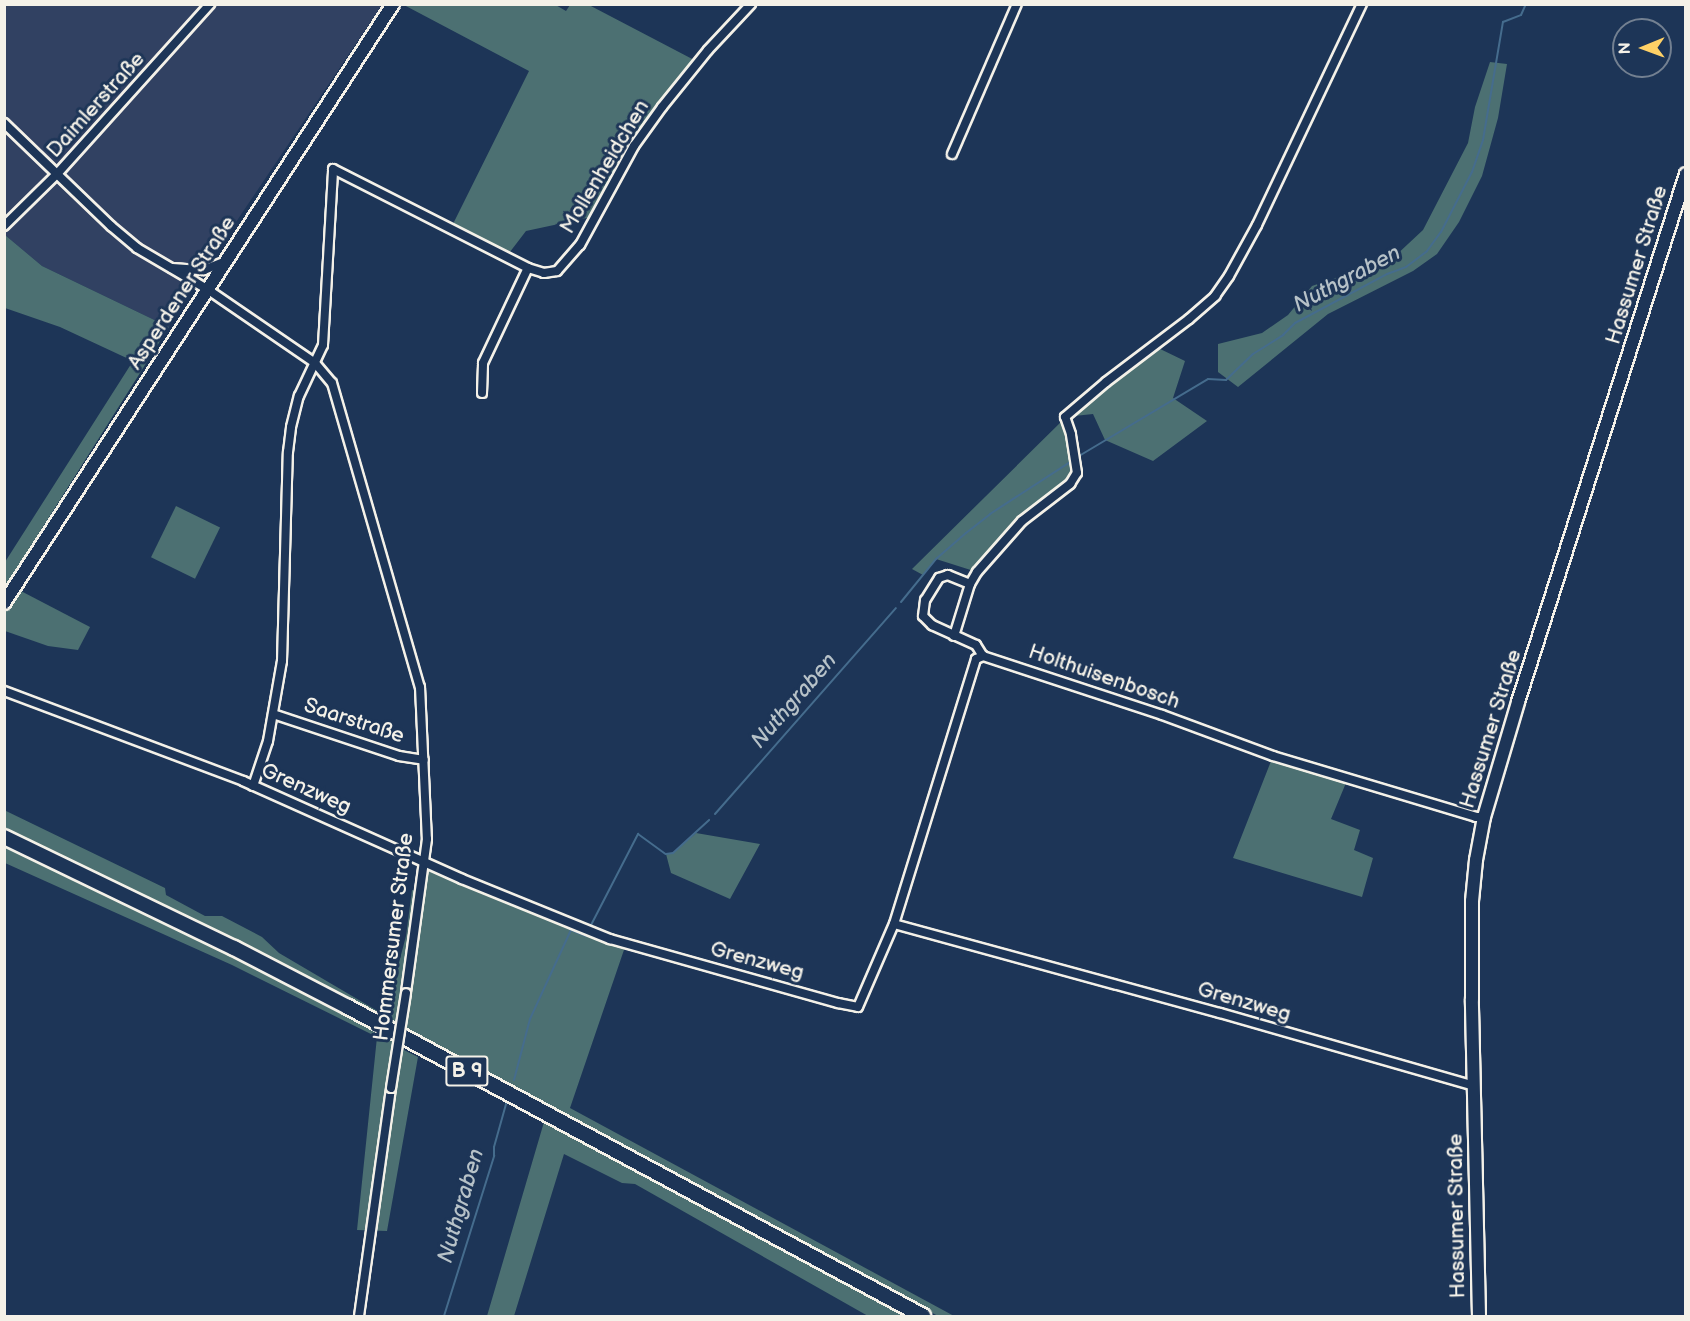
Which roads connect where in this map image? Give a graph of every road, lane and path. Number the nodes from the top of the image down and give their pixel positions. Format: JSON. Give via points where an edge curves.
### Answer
{"nodes":[{"id":1,"x":210,"y":4,"type":"edge"},
{"id":2,"x":393,"y":4,"type":"edge"},
{"id":3,"x":751,"y":4,"type":"edge"},
{"id":4,"x":1017,"y":4,"type":"edge"},
{"id":5,"x":1362,"y":4,"type":"edge"},
{"id":6,"x":4,"y":123,"type":"edge"},
{"id":7,"x":952,"y":154,"type":"dead end"},
{"id":8,"x":57,"y":174,"type":"junction"},
{"id":9,"x":1686,"y":174,"type":"edge"},
{"id":10,"x":4,"y":226,"type":"edge"},
{"id":11,"x":224,"y":262,"type":"junction"},
{"id":12,"x":169,"y":267,"type":"junction"},
{"id":13,"x":528,"y":268,"type":"junction"},
{"id":14,"x":207,"y":289,"type":"junction"},
{"id":15,"x":315,"y":363,"type":"junction"},
{"id":16,"x":482,"y":393,"type":"dead end"},
{"id":17,"x":970,"y":584,"type":"junction"},
{"id":18,"x":4,"y":603,"type":"edge"},
{"id":19,"x":954,"y":636,"type":"junction"},
{"id":20,"x":983,"y":656,"type":"junction"},
{"id":21,"x":4,"y":691,"type":"edge"},
{"id":22,"x":273,"y":714,"type":"junction"},
{"id":23,"x":424,"y":760,"type":"junction"},
{"id":24,"x":254,"y":786,"type":"junction"},
{"id":25,"x":1484,"y":817,"type":"junction"},
{"id":26,"x":4,"y":837,"type":"edge"},
{"id":27,"x":425,"y":861,"type":"junction"},
{"id":28,"x":894,"y":924,"type":"junction"},
{"id":29,"x":1474,"y":1086,"type":"junction"},
{"id":30,"x":359,"y":1317,"type":"edge"},
{"id":31,"x":922,"y":1317,"type":"edge"},
{"id":32,"x":1479,"y":1317,"type":"edge"}],
"edges":[{"from":1,"to":8,"type":"street","name":"Daimlerstraße"},
{"from":2,"to":11,"type":"street","name":"Asperdener Straße"},
{"from":3,"to":13,"type":"street","name":"Mollenheidchen","via":[[708,50],[634,146],[580,245],[557,271],[544,273]]},
{"from":4,"to":7,"type":"street"},
{"from":5,"to":17,"type":"street","via":[[1229,276],[1215,296],[1189,319],[1072,408],[1065,417],[1077,473],[1070,484],[1022,521]]},
{"from":6,"to":8,"type":"street","name":"Hommersumer Straße"},
{"from":8,"to":10,"type":"street","name":"Daimlerstraße"},
{"from":8,"to":12,"type":"street","name":"Hommersumer Straße","via":[[137,248]]},
{"from":9,"to":25,"type":"street","name":"Hassumer Straße"},
{"from":11,"to":12,"type":"street","via":[[204,270]]},
{"from":11,"to":14,"type":"street","name":"Asperdener Straße"},
{"from":12,"to":14,"type":"street","name":"Hommersumer Straße"},
{"from":13,"to":15,"type":"street","name":"Mollenheidchen","via":[[333,169],[323,345]]},
{"from":13,"to":16,"type":"street","via":[[483,363]]},
{"from":14,"to":15,"type":"street","name":"Hommersumer Straße"},
{"from":14,"to":18,"type":"street","name":"Asperdener Straße"},
{"from":15,"to":22,"type":"street","via":[[299,396],[288,452],[285,621]]},
{"from":15,"to":23,"type":"street","name":"Hommersumer Straße","via":[[332,383],[420,687]]},
{"from":17,"to":19,"type":"street"},
{"from":17,"to":19,"type":"street","name":"Holthuisenbosch","via":[[948,575],[939,578],[923,606],[926,620]]},
{"from":19,"to":20,"type":"street","name":"Holthuisenbosch","via":[[976,645]]},
{"from":20,"to":25,"type":"street","name":"Holthuisenbosch","via":[[1273,756]]},
{"from":20,"to":28,"type":"street","via":[[976,659]]},
{"from":21,"to":24,"type":"street","name":"Grenzweg"},
{"from":22,"to":23,"type":"street","name":"Saarstraße","via":[[399,756]]},
{"from":22,"to":24,"type":"street"},
{"from":23,"to":27,"type":"street","name":"Hommersumer Straße"},
{"from":24,"to":27,"type":"street","name":"Grenzweg"},
{"from":25,"to":29,"type":"street","name":"Hassumer Straße","via":[[1472,902]]},
{"from":26,"to":31,"type":"main road","number":"B 9","via":[[348,1007]]},
{"from":27,"to":28,"type":"street","name":"Grenzweg","via":[[609,939],[858,1007]]},
{"from":27,"to":30,"type":"street","name":"Hommersumer Straße","bridge":true},
{"from":28,"to":29,"type":"street","name":"Grenzweg"},
{"from":29,"to":32,"type":"street","name":"Hassumer Straße"}]}
